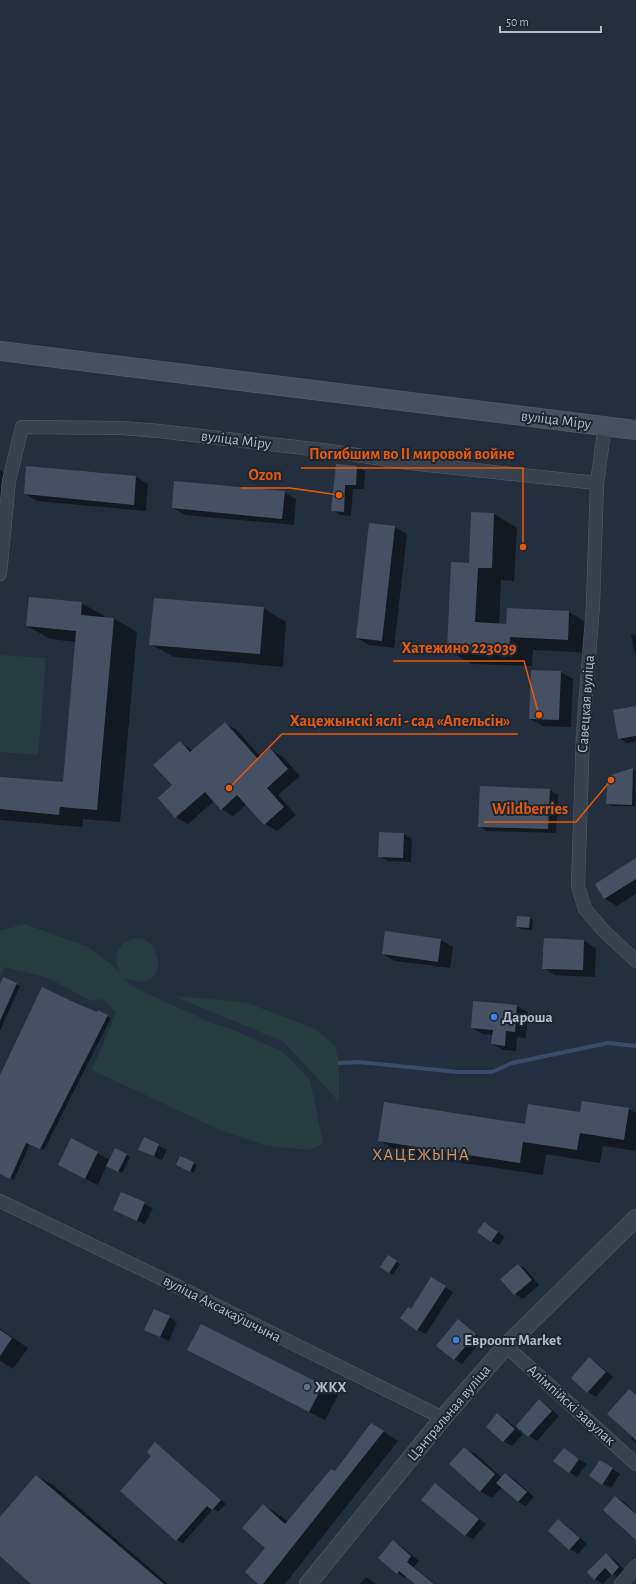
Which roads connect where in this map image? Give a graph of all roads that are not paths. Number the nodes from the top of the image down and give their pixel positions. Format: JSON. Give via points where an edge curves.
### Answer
{"nodes":[{"id":1,"x":0,"y":351,"type":"edge"},
{"id":2,"x":605,"y":426,"type":"junction"},
{"id":3,"x":636,"y":430,"type":"edge"},
{"id":4,"x":597,"y":484,"type":"junction"},
{"id":5,"x":0,"y":574,"type":"edge"},
{"id":6,"x":636,"y":961,"type":"edge"},
{"id":7,"x":0,"y":1201,"type":"edge"},
{"id":8,"x":636,"y":1218,"type":"edge"},
{"id":9,"x":506,"y":1346,"type":"junction"},
{"id":10,"x":443,"y":1418,"type":"junction"},
{"id":11,"x":636,"y":1464,"type":"edge"},
{"id":12,"x":636,"y":1566,"type":"edge"},
{"id":13,"x":308,"y":1584,"type":"edge"},
{"id":14,"x":621,"y":1584,"type":"edge"}],
"edges":[{"from":1,"to":2,"type":"main road","name":"вуліца Міру"},
{"from":2,"to":3,"type":"main road","name":"вуліца Міру"},
{"from":2,"to":4,"type":"street","name":"Савецкая вуліца"},
{"from":4,"to":5,"type":"street","name":"вуліца Міру","via":[[159,431],[22,427],[9,481]]},
{"from":4,"to":6,"type":"street","name":"Савецкая вуліца","via":[[593,605],[583,734],[578,886],[585,909]]},
{"from":7,"to":10,"type":"street","name":"вуліца Аксакаўшчына"},
{"from":8,"to":9,"type":"street","name":"Цэнтральная вуліца"},
{"from":9,"to":10,"type":"street","name":"Цэнтральная вуліца"},
{"from":9,"to":11,"type":"street","name":"Алімпійскі завулак"},
{"from":10,"to":13,"type":"street","name":"Цэнтральная вуліца"},
{"from":12,"to":14,"type":"street"}]}
